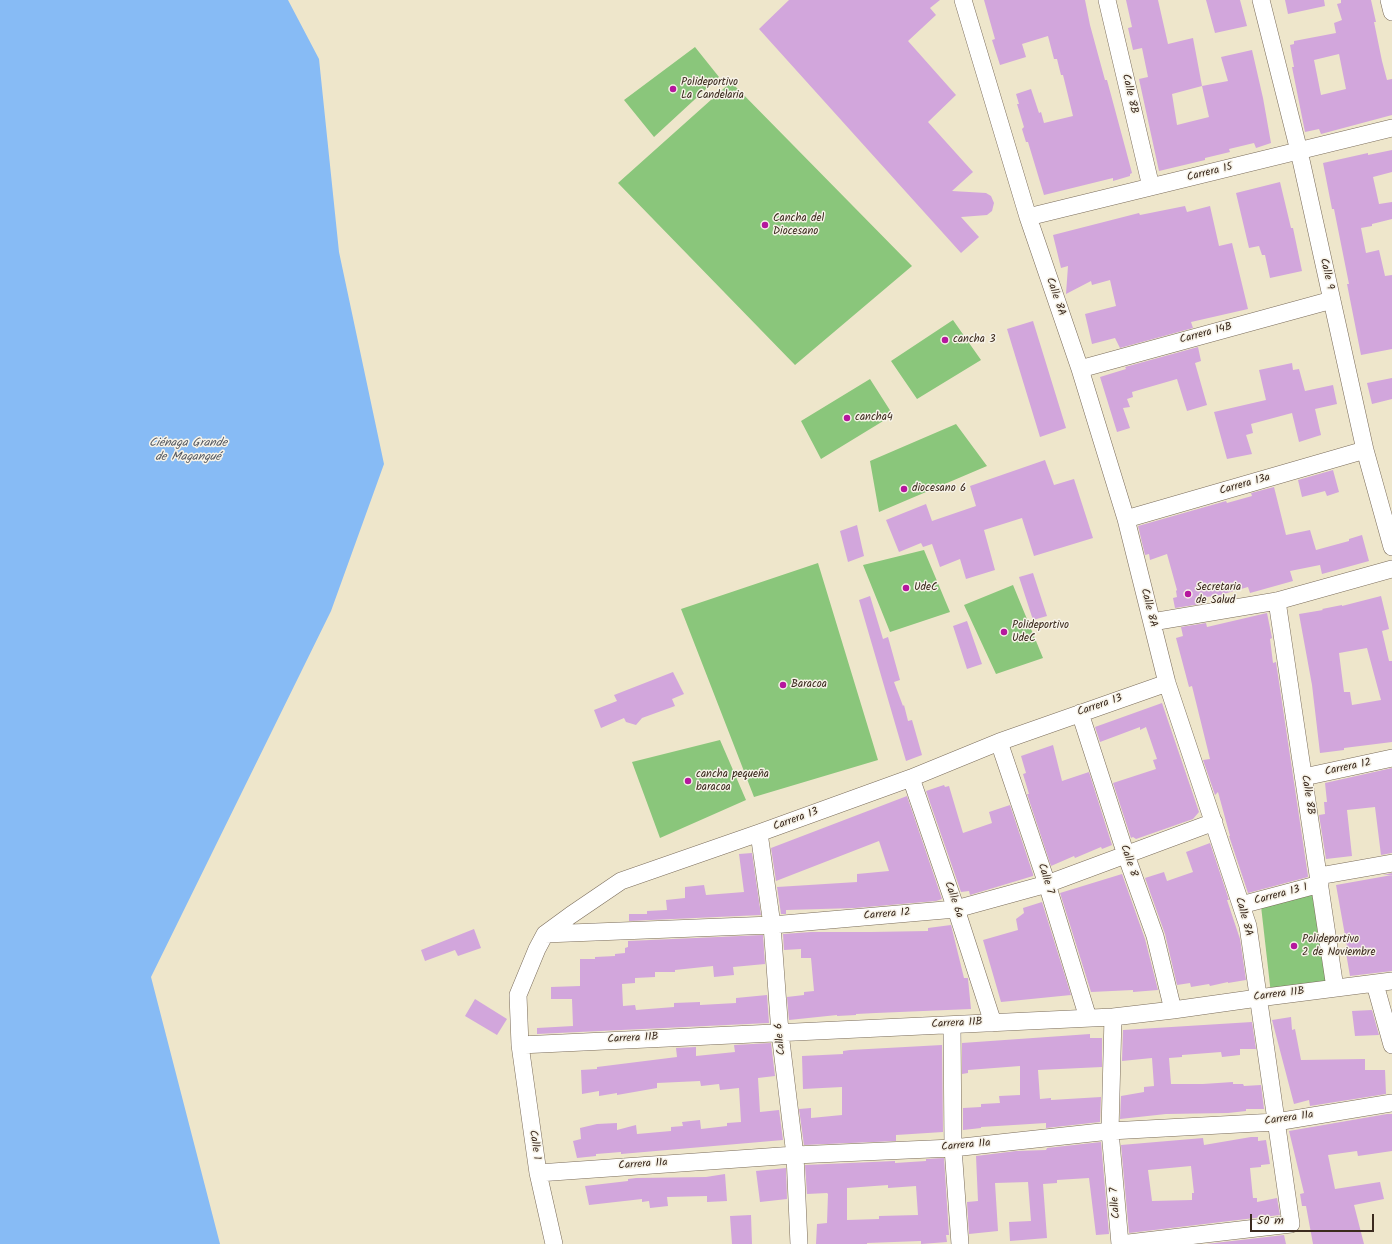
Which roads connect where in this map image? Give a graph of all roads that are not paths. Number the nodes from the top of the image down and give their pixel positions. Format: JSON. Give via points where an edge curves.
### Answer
{"nodes":[{"id":1,"x":963,"y":0,"type":"edge"},
{"id":2,"x":1107,"y":0,"type":"edge"},
{"id":3,"x":1261,"y":0,"type":"edge"},
{"id":4,"x":1389,"y":0,"type":"edge"},
{"id":5,"x":1392,"y":12,"type":"edge"},
{"id":6,"x":1392,"y":128,"type":"edge"},
{"id":7,"x":1299,"y":151,"type":"junction"},
{"id":8,"x":1151,"y":187,"type":"junction"},
{"id":9,"x":1028,"y":217,"type":"junction"},
{"id":10,"x":1332,"y":300,"type":"junction"},
{"id":11,"x":1080,"y":369,"type":"junction"},
{"id":12,"x":1365,"y":450,"type":"junction"},
{"id":13,"x":1126,"y":519,"type":"junction"},
{"id":14,"x":1392,"y":547,"type":"edge"},
{"id":15,"x":1392,"y":569,"type":"edge"},
{"id":16,"x":1277,"y":601,"type":"junction"},
{"id":17,"x":1152,"y":622,"type":"junction"},
{"id":18,"x":1167,"y":683,"type":"junction"},
{"id":19,"x":1080,"y":713,"type":"junction"},
{"id":20,"x":999,"y":742,"type":"junction"},
{"id":21,"x":1392,"y":758,"type":"edge"},
{"id":22,"x":1304,"y":777,"type":"junction"},
{"id":23,"x":911,"y":778,"type":"junction"},
{"id":24,"x":1214,"y":822,"type":"junction"},
{"id":25,"x":759,"y":833,"type":"junction"},
{"id":26,"x":1126,"y":855,"type":"junction"},
{"id":27,"x":1392,"y":863,"type":"edge"},
{"id":28,"x":1320,"y":880,"type":"junction"},
{"id":29,"x":1047,"y":884,"type":"junction"},
{"id":30,"x":1241,"y":905,"type":"junction"},
{"id":31,"x":956,"y":909,"type":"junction"},
{"id":32,"x":772,"y":925,"type":"junction"},
{"id":33,"x":545,"y":934,"type":"junction"},
{"id":34,"x":1392,"y":981,"type":"edge"},
{"id":35,"x":1375,"y":984,"type":"junction"},
{"id":36,"x":1335,"y":988,"type":"junction"},
{"id":37,"x":1258,"y":998,"type":"junction"},
{"id":38,"x":1173,"y":1010,"type":"junction"},
{"id":39,"x":1112,"y":1017,"type":"junction"},
{"id":40,"x":1088,"y":1018,"type":"junction"},
{"id":41,"x":993,"y":1023,"type":"junction"},
{"id":42,"x":952,"y":1024,"type":"junction"},
{"id":43,"x":780,"y":1032,"type":"junction"},
{"id":44,"x":520,"y":1045,"type":"junction"},
{"id":45,"x":1392,"y":1046,"type":"edge"},
{"id":46,"x":1392,"y":1103,"type":"edge"},
{"id":47,"x":1276,"y":1122,"type":"junction"},
{"id":48,"x":1110,"y":1131,"type":"junction"},
{"id":49,"x":953,"y":1148,"type":"junction"},
{"id":50,"x":795,"y":1155,"type":"junction"},
{"id":51,"x":538,"y":1172,"type":"junction"},
{"id":52,"x":554,"y":1244,"type":"edge"},
{"id":53,"x":799,"y":1244,"type":"edge"},
{"id":54,"x":960,"y":1244,"type":"edge"},
{"id":55,"x":1120,"y":1244,"type":"edge"}],
"edges":[{"from":1,"to":9,"type":"street","name":"Calle 8A"},
{"from":2,"to":8,"type":"street","name":"Calle 8B"},
{"from":3,"to":7,"type":"street","name":"Calle 9"},
{"from":4,"to":5,"type":"street"},
{"from":6,"to":7,"type":"street","name":"Carrera 15"},
{"from":7,"to":8,"type":"street","name":"Carrera 15"},
{"from":7,"to":10,"type":"street","name":"Calle 9"},
{"from":8,"to":9,"type":"street","name":"Carrera 15"},
{"from":9,"to":11,"type":"street","name":"Calle 8A"},
{"from":10,"to":11,"type":"street","name":"Carrera 14B"},
{"from":10,"to":12,"type":"street","name":"Calle 9"},
{"from":11,"to":13,"type":"street","name":"Calle 8A"},
{"from":12,"to":13,"type":"street","name":"Carrera 13a"},
{"from":12,"to":14,"type":"street","name":"Calle 9"},
{"from":13,"to":17,"type":"street","name":"Calle 8A"},
{"from":15,"to":16,"type":"street"},
{"from":16,"to":17,"type":"street"},
{"from":16,"to":22,"type":"street","name":"Calle 8B"},
{"from":17,"to":18,"type":"street","name":"Calle 8A"},
{"from":18,"to":19,"type":"street","name":"Carrera 13"},
{"from":18,"to":24,"type":"street","name":"Calle 8A"},
{"from":19,"to":20,"type":"street","name":"Carrera 13"},
{"from":19,"to":26,"type":"street","name":"Calle 8"},
{"from":20,"to":23,"type":"street","name":"Carrera 13"},
{"from":20,"to":29,"type":"street","name":"Calle 7"},
{"from":21,"to":22,"type":"street","name":"Carrera 12"},
{"from":22,"to":28,"type":"street","name":"Calle 8B"},
{"from":23,"to":25,"type":"street","name":"Carrera 13"},
{"from":23,"to":31,"type":"street","name":"Calle 6a"},
{"from":24,"to":26,"type":"street","name":"Carrera 12"},
{"from":24,"to":30,"type":"street","name":"Calle 8A"},
{"from":25,"to":32,"type":"street","name":"Calle 6"},
{"from":25,"to":33,"type":"street","name":"Carrera 13","via":[[621,881]]},
{"from":26,"to":29,"type":"street","name":"Carrera 12"},
{"from":26,"to":38,"type":"street","name":"Calle 8","via":[[1155,936]]},
{"from":27,"to":28,"type":"street"},
{"from":28,"to":30,"type":"street","name":"Carrera 13 1"},
{"from":28,"to":36,"type":"street","name":"Calle 8B"},
{"from":29,"to":31,"type":"street","name":"Carrera 12"},
{"from":29,"to":40,"type":"street","name":"Calle 7"},
{"from":30,"to":37,"type":"street","name":"Calle 8A","via":[[1248,926]]},
{"from":31,"to":32,"type":"street","name":"Carrera 12"},
{"from":31,"to":41,"type":"street","name":"Calle 6a"},
{"from":32,"to":33,"type":"street","name":"Carrera 12"},
{"from":32,"to":43,"type":"street","name":"Calle 6"},
{"from":33,"to":44,"type":"street","name":"Carrera 13","via":[[518,995]]},
{"from":34,"to":35,"type":"street","name":"Carrera 11B"},
{"from":35,"to":36,"type":"street","name":"Carrera 11B"},
{"from":35,"to":45,"type":"street"},
{"from":36,"to":37,"type":"street","name":"Carrera 11B"},
{"from":37,"to":38,"type":"street","name":"Carrera 11B"},
{"from":37,"to":47,"type":"street","name":"Calle 8A"},
{"from":38,"to":39,"type":"street","name":"Carrera 11B"},
{"from":39,"to":40,"type":"street","name":"Carrera 11B"},
{"from":39,"to":48,"type":"street","name":"Calle 7"},
{"from":40,"to":41,"type":"street","name":"Carrera 11B"},
{"from":41,"to":42,"type":"street","name":"Carrera 11B"},
{"from":42,"to":43,"type":"street","name":"Carrera 11B"},
{"from":42,"to":49,"type":"street"},
{"from":43,"to":44,"type":"street","name":"Carrera 11B"},
{"from":43,"to":50,"type":"street","name":"Calle 6"},
{"from":44,"to":51,"type":"street","name":"Calle 1"},
{"from":46,"to":47,"type":"street","name":"Carrera 11a"},
{"from":47,"to":48,"type":"street","name":"Carrera 11a"},
{"from":47,"to":55,"type":"street","name":"Calle 8A","via":[[1291,1224]]},
{"from":48,"to":49,"type":"street","name":"Carrera 11a"},
{"from":48,"to":55,"type":"street","name":"Calle 7"},
{"from":49,"to":50,"type":"street","name":"Carrera 11a"},
{"from":49,"to":54,"type":"street"},
{"from":50,"to":51,"type":"street","name":"Carrera 11a"},
{"from":50,"to":53,"type":"street","name":"Calle 6"},
{"from":51,"to":52,"type":"street","name":"Calle 1"}]}
